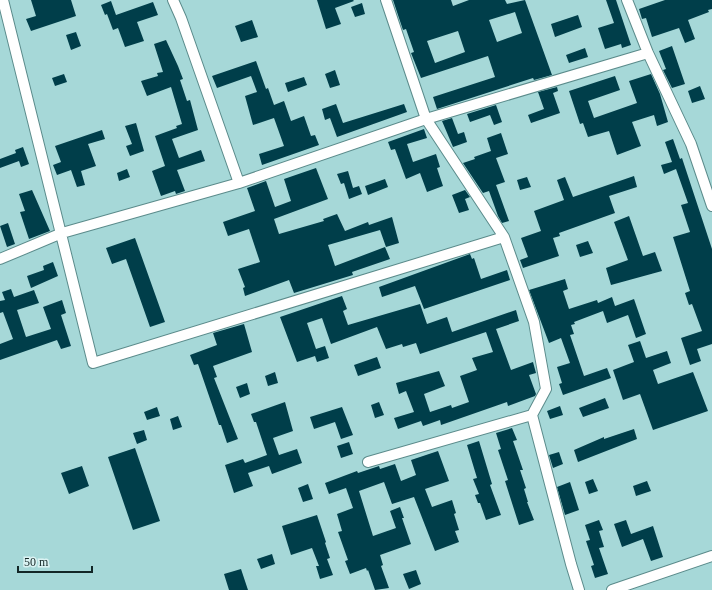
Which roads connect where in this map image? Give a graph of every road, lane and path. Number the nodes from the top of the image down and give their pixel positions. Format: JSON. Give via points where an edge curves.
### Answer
{"nodes":[{"id":1,"x":3,"y":0,"type":"edge"},
{"id":2,"x":173,"y":0,"type":"edge"},
{"id":3,"x":386,"y":0,"type":"edge"},
{"id":4,"x":627,"y":0,"type":"edge"},
{"id":5,"x":648,"y":53,"type":"junction"},
{"id":6,"x":426,"y":119,"type":"junction"},
{"id":7,"x":239,"y":183,"type":"junction"},
{"id":8,"x":712,"y":206,"type":"edge"},
{"id":9,"x":62,"y":233,"type":"junction"},
{"id":10,"x":504,"y":237,"type":"junction"},
{"id":11,"x":0,"y":259,"type":"edge"},
{"id":12,"x":532,"y":415,"type":"junction"},
{"id":13,"x":368,"y":462,"type":"dead end"},
{"id":14,"x":712,"y":556,"type":"edge"},
{"id":15,"x":579,"y":590,"type":"edge"},
{"id":16,"x":612,"y":590,"type":"edge"}],
"edges":[{"from":1,"to":9,"type":"street"},
{"from":2,"to":7,"type":"street"},
{"from":3,"to":6,"type":"street"},
{"from":4,"to":5,"type":"street"},
{"from":5,"to":6,"type":"street"},
{"from":5,"to":8,"type":"street","via":[[692,144]]},
{"from":6,"to":7,"type":"street"},
{"from":6,"to":10,"type":"street"},
{"from":7,"to":9,"type":"street"},
{"from":9,"to":10,"type":"street","via":[[93,363]]},
{"from":9,"to":11,"type":"street"},
{"from":10,"to":12,"type":"street","via":[[534,322],[546,389]]},
{"from":12,"to":13,"type":"street"},
{"from":12,"to":15,"type":"street"},
{"from":14,"to":16,"type":"street"}]}
